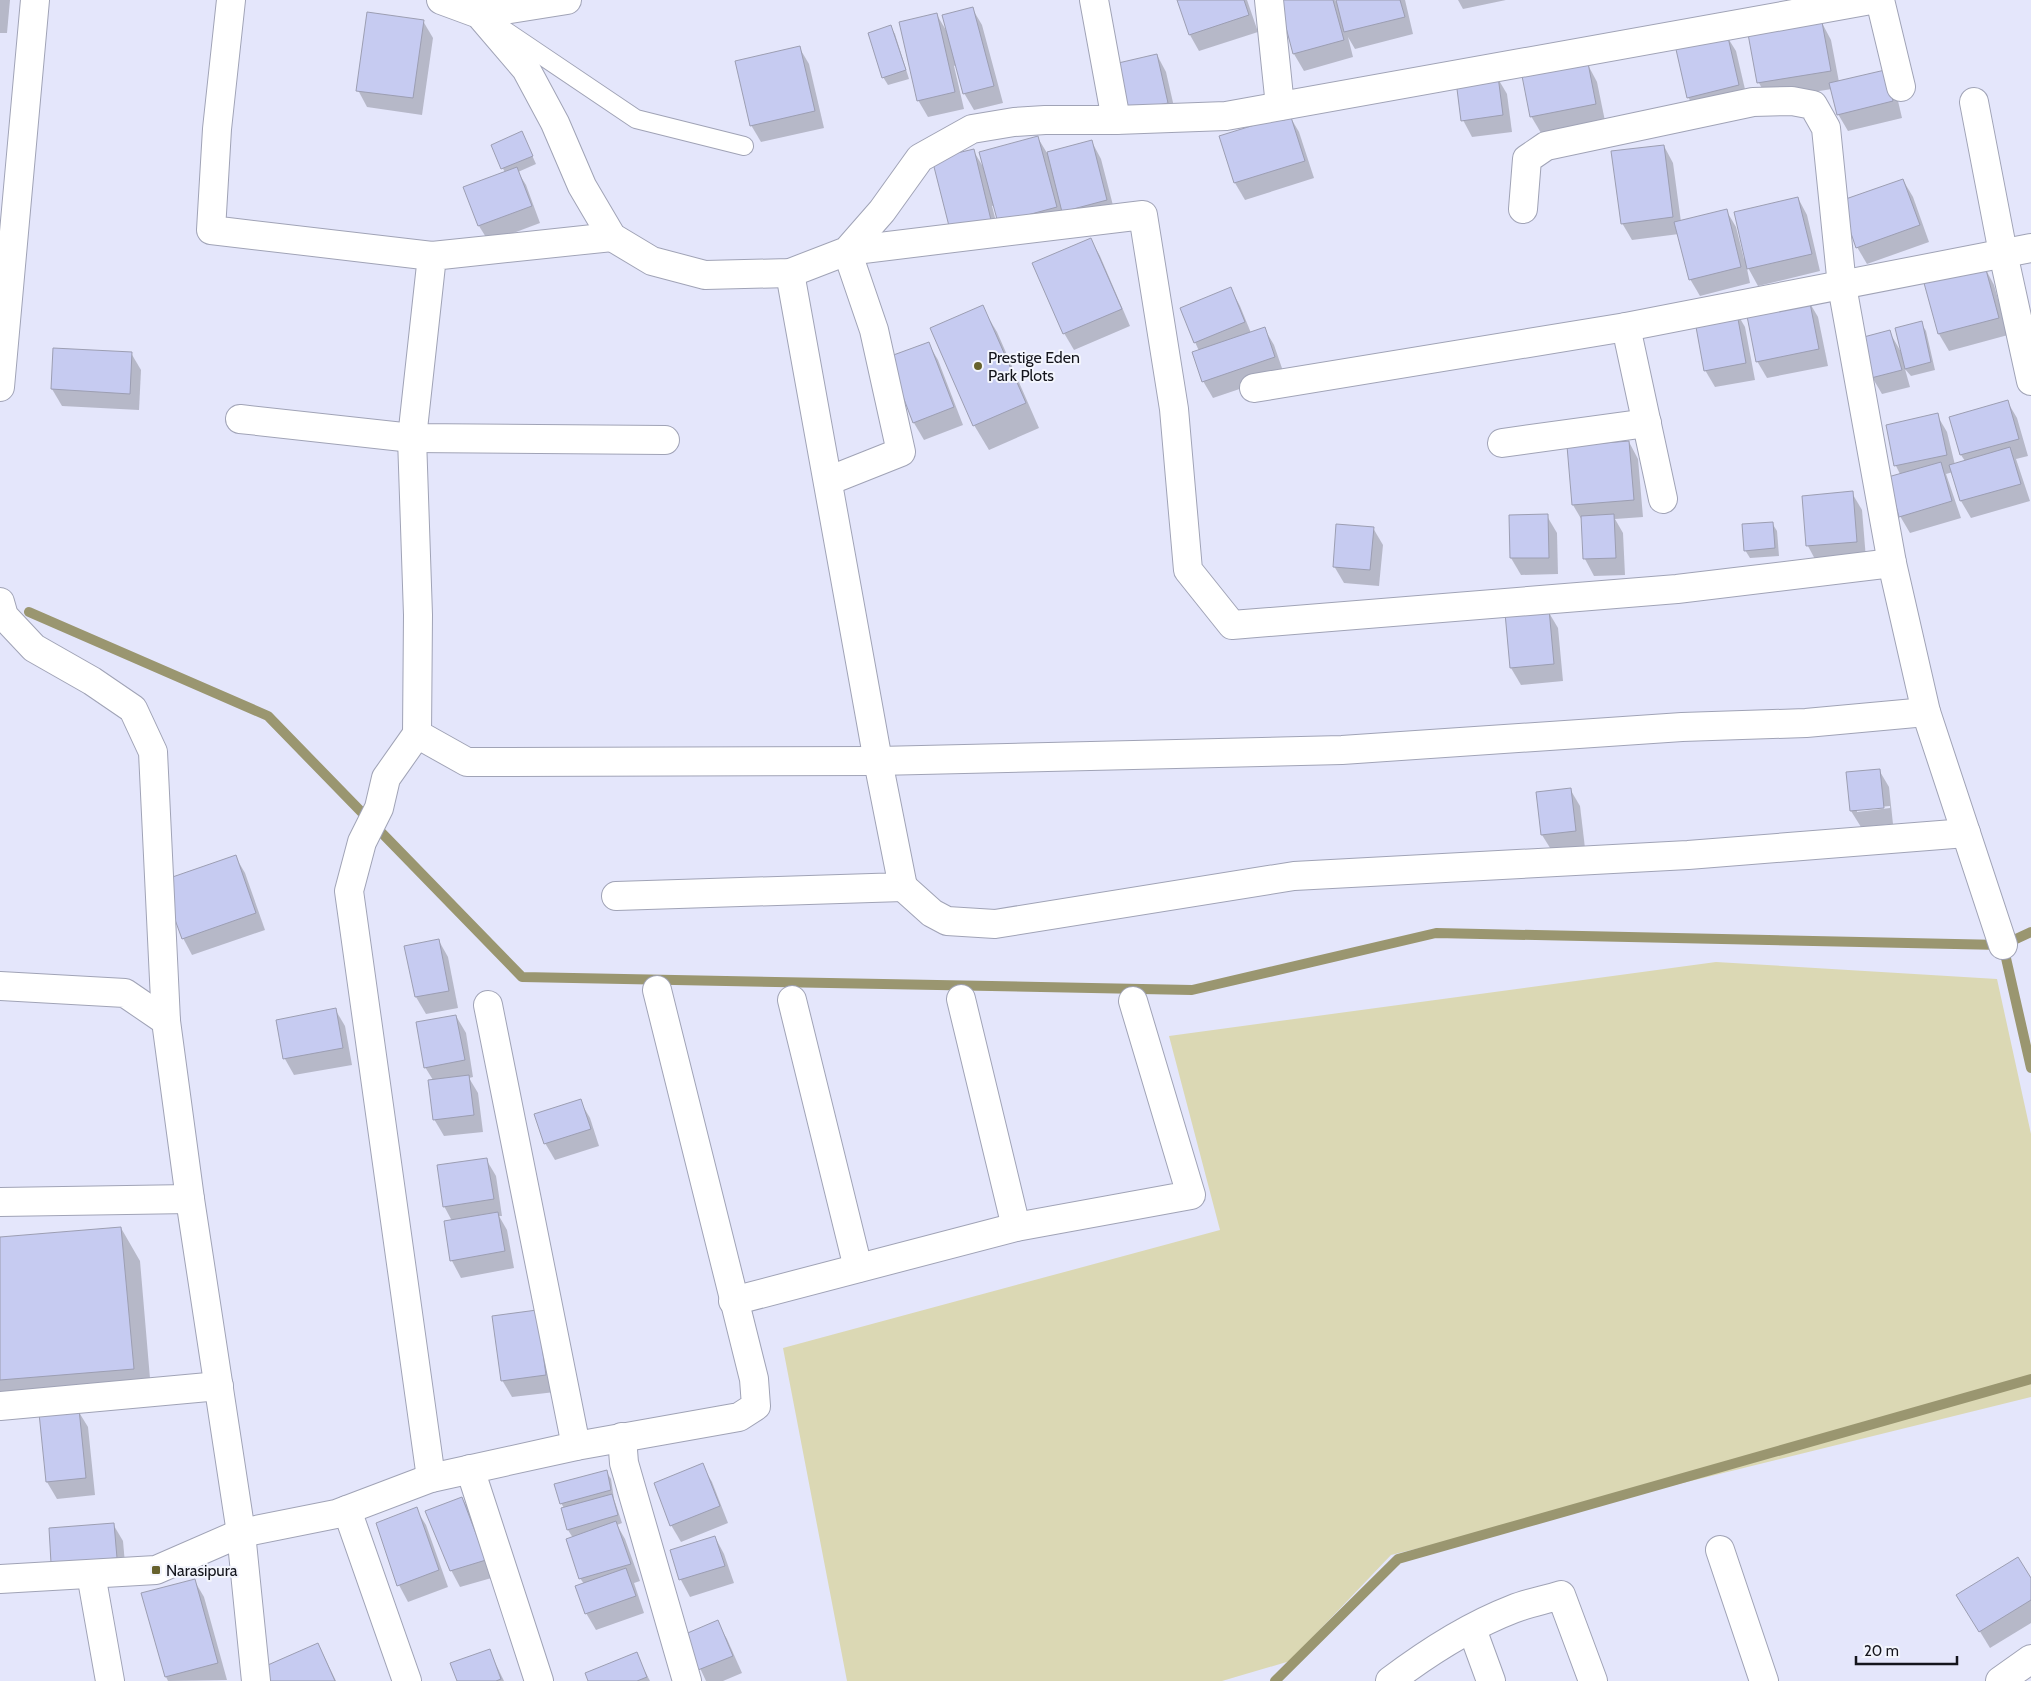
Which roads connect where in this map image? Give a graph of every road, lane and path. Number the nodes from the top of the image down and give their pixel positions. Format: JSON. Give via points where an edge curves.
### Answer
{"nodes":[{"id":1,"x":35,"y":0,"type":"edge"},
{"id":2,"x":230,"y":0,"type":"edge"},
{"id":3,"x":440,"y":0,"type":"edge"},
{"id":4,"x":568,"y":0,"type":"edge"},
{"id":5,"x":1094,"y":0,"type":"edge"},
{"id":6,"x":1269,"y":0,"type":"edge"},
{"id":7,"x":1871,"y":0,"type":"edge"},
{"id":8,"x":1880,"y":0,"type":"edge"},
{"id":9,"x":479,"y":14,"type":"junction"},
{"id":10,"x":1901,"y":87,"type":"dead end"},
{"id":11,"x":1974,"y":102,"type":"dead end"},
{"id":12,"x":1280,"y":106,"type":"junction"},
{"id":13,"x":1116,"y":120,"type":"junction"},
{"id":14,"x":744,"y":146,"type":"dead end"},
{"id":15,"x":1523,"y":209,"type":"dead end"},
{"id":16,"x":612,"y":237,"type":"junction"},
{"id":17,"x":2031,"y":248,"type":"edge"},
{"id":18,"x":847,"y":251,"type":"junction"},
{"id":19,"x":2003,"y":253,"type":"junction"},
{"id":20,"x":432,"y":256,"type":"junction"},
{"id":21,"x":790,"y":273,"type":"junction"},
{"id":22,"x":1842,"y":286,"type":"junction"},
{"id":23,"x":1626,"y":327,"type":"junction"},
{"id":24,"x":2031,"y":381,"type":"edge"},
{"id":25,"x":0,"y":387,"type":"edge"},
{"id":26,"x":1254,"y":388,"type":"dead end"},
{"id":27,"x":240,"y":420,"type":"dead end"},
{"id":28,"x":1647,"y":422,"type":"junction"},
{"id":29,"x":412,"y":438,"type":"junction"},
{"id":30,"x":665,"y":440,"type":"dead end"},
{"id":31,"x":1502,"y":443,"type":"dead end"},
{"id":32,"x":828,"y":481,"type":"junction"},
{"id":33,"x":1663,"y":499,"type":"dead end"},
{"id":34,"x":1892,"y":563,"type":"junction"},
{"id":35,"x":0,"y":602,"type":"edge"},
{"id":36,"x":1926,"y":712,"type":"junction"},
{"id":37,"x":417,"y":734,"type":"junction"},
{"id":38,"x":878,"y":761,"type":"junction"},
{"id":39,"x":1966,"y":833,"type":"junction"},
{"id":40,"x":903,"y":887,"type":"junction"},
{"id":41,"x":616,"y":896,"type":"dead end"},
{"id":42,"x":2003,"y":945,"type":"dead end"},
{"id":43,"x":0,"y":986,"type":"edge"},
{"id":44,"x":657,"y":990,"type":"dead end"},
{"id":45,"x":961,"y":999,"type":"dead end"},
{"id":46,"x":792,"y":1000,"type":"dead end"},
{"id":47,"x":1133,"y":1000,"type":"dead end"},
{"id":48,"x":488,"y":1005,"type":"dead end"},
{"id":49,"x":166,"y":1021,"type":"junction"},
{"id":50,"x":190,"y":1198,"type":"junction"},
{"id":51,"x":0,"y":1202,"type":"edge"},
{"id":52,"x":1016,"y":1227,"type":"junction"},
{"id":53,"x":858,"y":1268,"type":"junction"},
{"id":54,"x":733,"y":1301,"type":"junction"},
{"id":55,"x":218,"y":1386,"type":"junction"},
{"id":56,"x":0,"y":1406,"type":"edge"},
{"id":57,"x":622,"y":1437,"type":"junction"},
{"id":58,"x":576,"y":1446,"type":"junction"},
{"id":59,"x":470,"y":1469,"type":"junction"},
{"id":60,"x":431,"y":1478,"type":"junction"},
{"id":61,"x":347,"y":1510,"type":"junction"},
{"id":62,"x":241,"y":1533,"type":"junction"},
{"id":63,"x":1720,"y":1550,"type":"dead end"},
{"id":64,"x":90,"y":1574,"type":"junction"},
{"id":65,"x":0,"y":1579,"type":"edge"},
{"id":66,"x":1472,"y":1629,"type":"junction"},
{"id":67,"x":2031,"y":1659,"type":"edge"},
{"id":68,"x":110,"y":1681,"type":"edge"},
{"id":69,"x":256,"y":1681,"type":"edge"},
{"id":70,"x":407,"y":1681,"type":"edge"},
{"id":71,"x":539,"y":1681,"type":"edge"},
{"id":72,"x":687,"y":1681,"type":"edge"},
{"id":73,"x":1390,"y":1681,"type":"edge"},
{"id":74,"x":1491,"y":1681,"type":"edge"},
{"id":75,"x":1593,"y":1681,"type":"edge"},
{"id":76,"x":1764,"y":1681,"type":"edge"},
{"id":77,"x":2000,"y":1681,"type":"edge"}],
"edges":[{"from":1,"to":25,"type":"street"},
{"from":2,"to":20,"type":"street","via":[[211,230]]},
{"from":3,"to":9,"type":"street"},
{"from":4,"to":9,"type":"street"},
{"from":5,"to":13,"type":"street"},
{"from":6,"to":12,"type":"street"},
{"from":7,"to":12,"type":"street"},
{"from":8,"to":10,"type":"street"},
{"from":9,"to":14,"type":"lane","via":[[636,120]]},
{"from":9,"to":16,"type":"street","via":[[526,69],[555,123],[582,186]]},
{"from":11,"to":19,"type":"street"},
{"from":12,"to":13,"type":"street","via":[[1226,116]]},
{"from":13,"to":18,"type":"street","via":[[1014,122],[972,130],[920,158],[882,211]]},
{"from":15,"to":22,"type":"street","via":[[1527,159],[1546,146],[1753,102],[1792,101],[1813,106],[1826,128]]},
{"from":16,"to":20,"type":"street"},
{"from":16,"to":21,"type":"street","via":[[652,261],[705,275]]},
{"from":17,"to":19,"type":"street"},
{"from":18,"to":21,"type":"street"},
{"from":18,"to":32,"type":"street","via":[[874,330],[901,452]]},
{"from":18,"to":34,"type":"street","via":[[1143,215],[1174,409],[1188,570],[1232,625],[1677,589]]},
{"from":19,"to":22,"type":"street"},
{"from":19,"to":24,"type":"street"},
{"from":20,"to":29,"type":"street"},
{"from":21,"to":32,"type":"street"},
{"from":22,"to":23,"type":"street"},
{"from":22,"to":34,"type":"street"},
{"from":23,"to":26,"type":"street"},
{"from":23,"to":28,"type":"street"},
{"from":27,"to":29,"type":"street"},
{"from":28,"to":31,"type":"street"},
{"from":28,"to":33,"type":"street"},
{"from":29,"to":30,"type":"street"},
{"from":29,"to":37,"type":"street","via":[[418,615]]},
{"from":32,"to":38,"type":"street"},
{"from":34,"to":36,"type":"street"},
{"from":35,"to":49,"type":"street","via":[[4,616],[34,648],[92,681],[133,710],[153,752]]},
{"from":36,"to":38,"type":"street","via":[[1806,723],[1682,727],[1342,750]]},
{"from":36,"to":39,"type":"street"},
{"from":37,"to":38,"type":"street","via":[[467,762]]},
{"from":37,"to":60,"type":"street","via":[[386,778],[379,808],[362,842],[349,891]]},
{"from":38,"to":40,"type":"street"},
{"from":39,"to":40,"type":"street","via":[[1688,855],[1294,876],[995,924],[947,921],[932,913]]},
{"from":39,"to":42,"type":"street"},
{"from":40,"to":41,"type":"street"},
{"from":43,"to":49,"type":"street","via":[[125,992]]},
{"from":44,"to":54,"type":"street"},
{"from":45,"to":52,"type":"street"},
{"from":46,"to":53,"type":"street"},
{"from":47,"to":52,"type":"street","via":[[1191,1195]]},
{"from":48,"to":58,"type":"street"},
{"from":49,"to":50,"type":"street"},
{"from":50,"to":51,"type":"street"},
{"from":50,"to":55,"type":"street"},
{"from":52,"to":53,"type":"street"},
{"from":53,"to":54,"type":"street"},
{"from":54,"to":57,"type":"street","via":[[754,1379],[756,1406],[739,1416]]},
{"from":55,"to":56,"type":"street"},
{"from":55,"to":62,"type":"street"},
{"from":57,"to":58,"type":"street"},
{"from":57,"to":72,"type":"street","via":[[624,1463]]},
{"from":58,"to":59,"type":"street"},
{"from":59,"to":60,"type":"street"},
{"from":59,"to":71,"type":"street"},
{"from":60,"to":61,"type":"street"},
{"from":61,"to":62,"type":"street"},
{"from":61,"to":70,"type":"street"},
{"from":62,"to":64,"type":"street","via":[[156,1570]]},
{"from":62,"to":69,"type":"street"},
{"from":63,"to":76,"type":"street"},
{"from":64,"to":65,"type":"street"},
{"from":64,"to":68,"type":"street"},
{"from":66,"to":73,"type":"street","via":[[1426,1654]]},
{"from":66,"to":74,"type":"street"},
{"from":66,"to":75,"type":"street","via":[[1513,1609],[1561,1595]]},
{"from":67,"to":77,"type":"street"}]}
